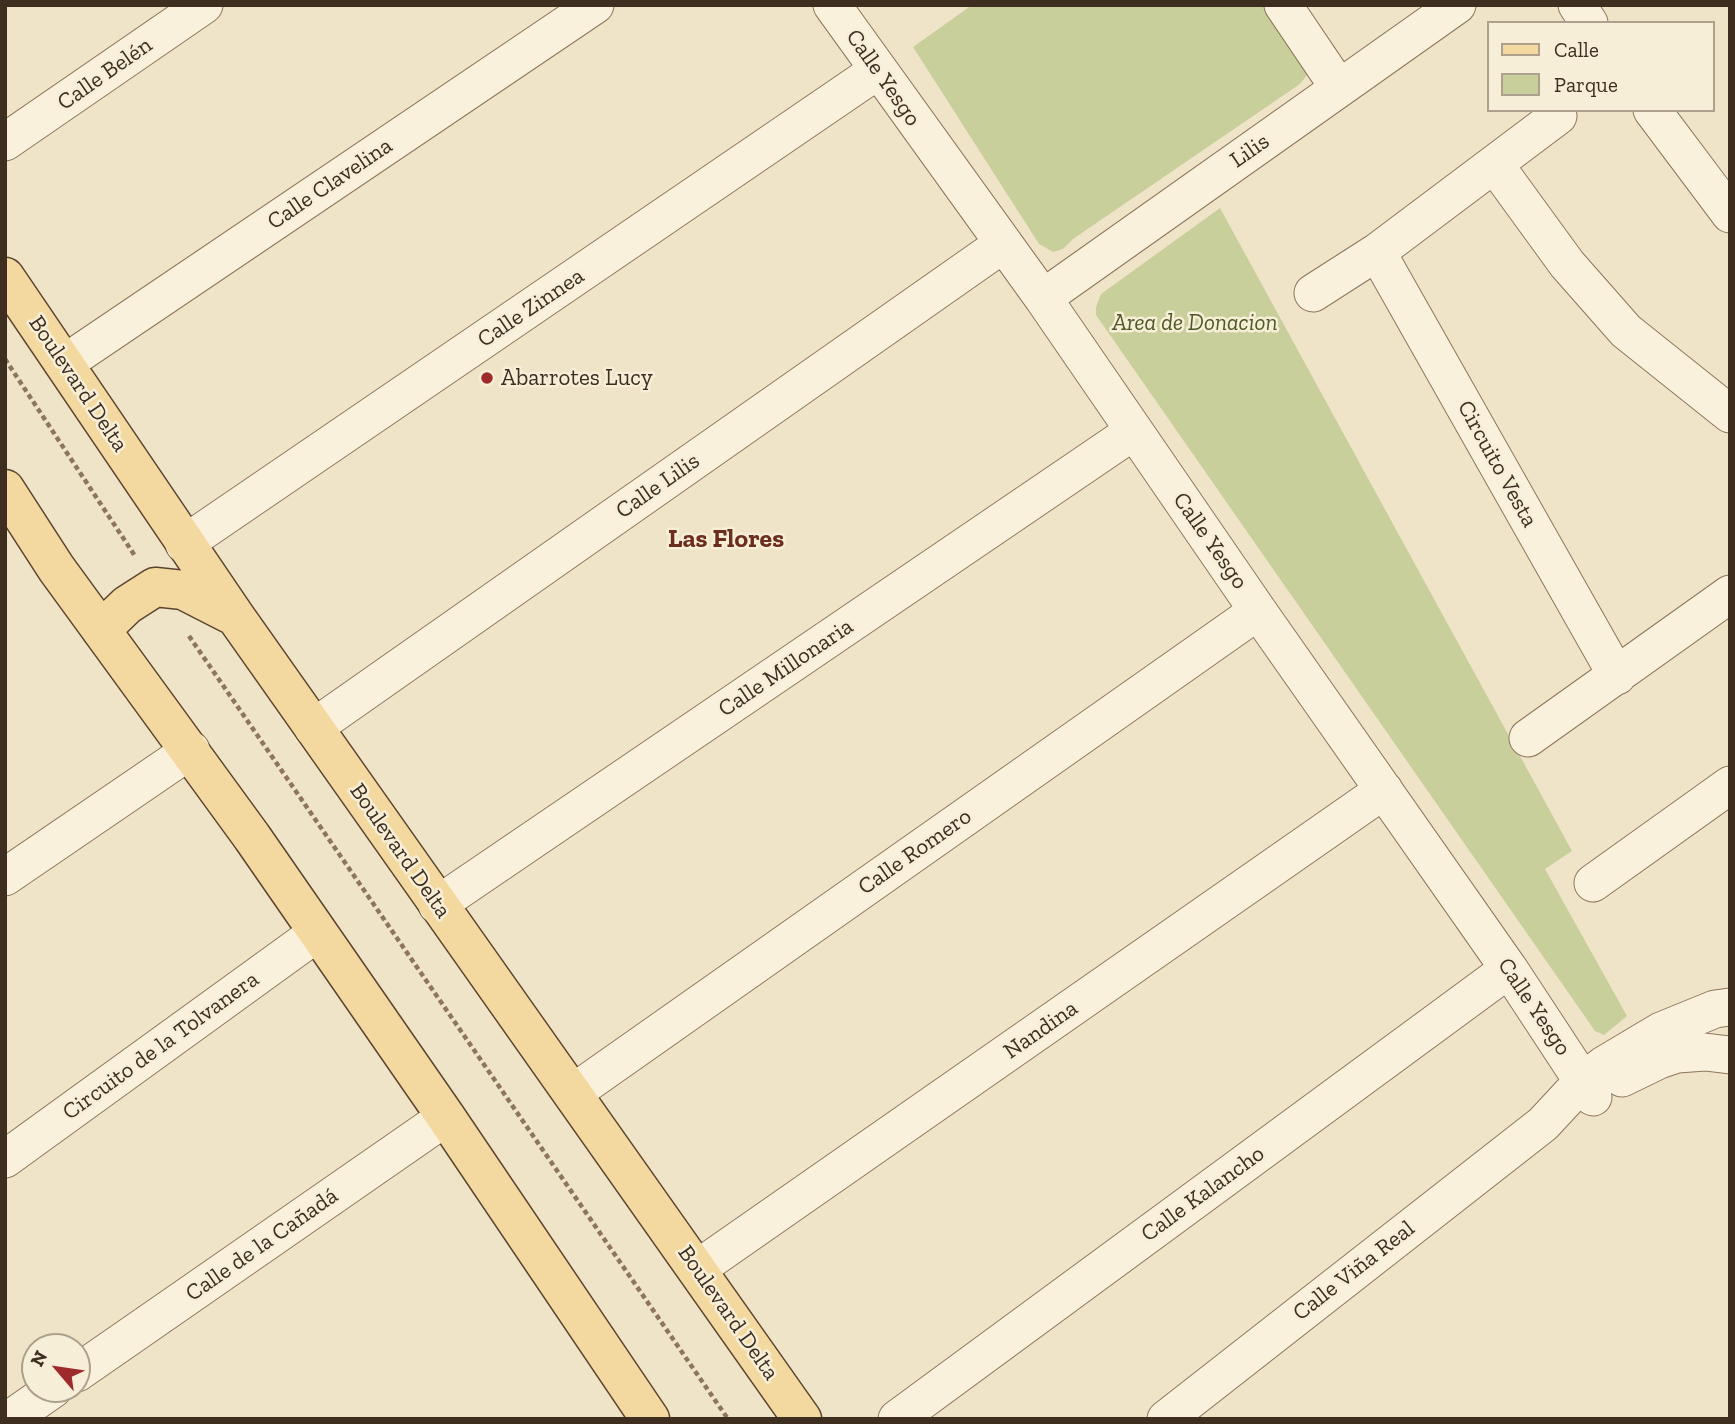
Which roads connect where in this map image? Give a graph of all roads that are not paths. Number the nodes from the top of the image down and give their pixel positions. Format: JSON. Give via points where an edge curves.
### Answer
{"nodes":[{"id":1,"x":204,"y":5,"type":"edge"},
{"id":2,"x":595,"y":5,"type":"edge"},
{"id":3,"x":832,"y":5,"type":"edge"},
{"id":4,"x":1283,"y":5,"type":"edge"},
{"id":5,"x":1457,"y":5,"type":"edge"},
{"id":6,"x":1577,"y":5,"type":"edge"},
{"id":7,"x":1588,"y":21,"type":"edge"},
{"id":8,"x":877,"y":71,"type":"junction"},
{"id":9,"x":1339,"y":88,"type":"junction"},
{"id":10,"x":1654,"y":112,"type":"edge"},
{"id":11,"x":1558,"y":116,"type":"dead end"},
{"id":12,"x":5,"y":142,"type":"edge"},
{"id":13,"x":1496,"y":164,"type":"junction"},
{"id":14,"x":1730,"y":214,"type":"edge"},
{"id":15,"x":1003,"y":244,"type":"junction"},
{"id":16,"x":1377,"y":252,"type":"junction"},
{"id":17,"x":5,"y":277,"type":"edge"},
{"id":18,"x":1313,"y":293,"type":"dead end"},
{"id":19,"x":1043,"y":298,"type":"junction"},
{"id":20,"x":65,"y":363,"type":"junction"},
{"id":21,"x":1730,"y":414,"type":"edge"},
{"id":22,"x":1134,"y":431,"type":"junction"},
{"id":23,"x":5,"y":489,"type":"edge"},
{"id":24,"x":184,"y":544,"type":"junction"},
{"id":25,"x":1730,"y":594,"type":"edge"},
{"id":26,"x":1258,"y":611,"type":"junction"},
{"id":27,"x":234,"y":616,"type":"junction"},
{"id":28,"x":101,"y":630,"type":"junction"},
{"id":29,"x":1616,"y":676,"type":"junction"},
{"id":30,"x":313,"y":728,"type":"junction"},
{"id":31,"x":1528,"y":738,"type":"dead end"},
{"id":32,"x":191,"y":750,"type":"junction"},
{"id":33,"x":1730,"y":785,"type":"edge"},
{"id":34,"x":1384,"y":790,"type":"junction"},
{"id":35,"x":5,"y":877,"type":"edge"},
{"id":36,"x":1593,"y":883,"type":"dead end"},
{"id":37,"x":438,"y":905,"type":"junction"},
{"id":38,"x":317,"y":933,"type":"junction"},
{"id":39,"x":1509,"y":969,"type":"junction"},
{"id":40,"x":1730,"y":1007,"type":"edge"},
{"id":41,"x":1730,"y":1055,"type":"edge"},
{"id":42,"x":1588,"y":1089,"type":"junction"},
{"id":43,"x":573,"y":1093,"type":"junction"},
{"id":44,"x":446,"y":1117,"type":"junction"},
{"id":45,"x":5,"y":1159,"type":"edge"},
{"id":46,"x":697,"y":1269,"type":"junction"},
{"id":47,"x":91,"y":1363,"type":"edge"},
{"id":48,"x":33,"y":1403,"type":"edge"},
{"id":49,"x":10,"y":1419,"type":"edge"},
{"id":50,"x":650,"y":1419,"type":"edge"},
{"id":51,"x":802,"y":1419,"type":"edge"},
{"id":52,"x":897,"y":1419,"type":"edge"},
{"id":53,"x":1167,"y":1419,"type":"edge"}],
"edges":[{"from":1,"to":12,"type":"street","name":"Calle Belén"},
{"from":2,"to":20,"type":"street","name":"Calle Clavelina"},
{"from":3,"to":8,"type":"street","name":"Calle Yesgo"},
{"from":4,"to":9,"type":"street"},
{"from":5,"to":9,"type":"street","name":"Lilis"},
{"from":6,"to":7,"type":"street"},
{"from":8,"to":15,"type":"street","name":"Calle Yesgo"},
{"from":8,"to":24,"type":"street","name":"Calle Zinnea"},
{"from":9,"to":19,"type":"street","name":"Lilis"},
{"from":10,"to":14,"type":"street"},
{"from":11,"to":13,"type":"street"},
{"from":13,"to":16,"type":"street"},
{"from":13,"to":21,"type":"street","via":[[1567,264],[1626,331]]},
{"from":15,"to":19,"type":"street","name":"Calle Yesgo"},
{"from":15,"to":30,"type":"street","name":"Calle Lilis"},
{"from":16,"to":18,"type":"street"},
{"from":16,"to":29,"type":"street","name":"Circuito Vesta"},
{"from":17,"to":20,"type":"main road","name":"Boulevard Delta"},
{"from":19,"to":22,"type":"street","name":"Calle Yesgo"},
{"from":20,"to":24,"type":"main road","name":"Boulevard Delta"},
{"from":22,"to":26,"type":"street","name":"Calle Yesgo"},
{"from":22,"to":37,"type":"street","name":"Calle Millonaria"},
{"from":23,"to":28,"type":"main road"},
{"from":24,"to":27,"type":"main road","name":"Boulevard Delta"},
{"from":25,"to":29,"type":"street"},
{"from":26,"to":34,"type":"street","name":"Calle Yesgo"},
{"from":26,"to":43,"type":"street","name":"Calle Romero"},
{"from":27,"to":28,"type":"main road","via":[[183,590],[155,587]]},
{"from":27,"to":30,"type":"main road","name":"Boulevard Delta"},
{"from":28,"to":32,"type":"main road"},
{"from":29,"to":31,"type":"street"},
{"from":30,"to":37,"type":"main road","name":"Boulevard Delta"},
{"from":32,"to":35,"type":"street"},
{"from":32,"to":38,"type":"main road"},
{"from":33,"to":36,"type":"street"},
{"from":34,"to":39,"type":"street","name":"Calle Yesgo"},
{"from":34,"to":46,"type":"street","name":"Nandina"},
{"from":37,"to":43,"type":"main road","name":"Boulevard Delta"},
{"from":38,"to":44,"type":"main road"},
{"from":38,"to":45,"type":"street","name":"Circuito de la Tolvanera"},
{"from":39,"to":42,"type":"street","name":"Calle Yesgo"},
{"from":39,"to":52,"type":"street","name":"Calle Kalancho"},
{"from":40,"to":42,"type":"street","via":[[1661,1031],[1604,1065]]},
{"from":41,"to":42,"type":"street","via":[[1677,1055]]},
{"from":42,"to":53,"type":"street","name":"Calle Viña Real"},
{"from":43,"to":46,"type":"main road","name":"Boulevard Delta"},
{"from":44,"to":47,"type":"street","name":"Calle de la Cañadá"},
{"from":44,"to":50,"type":"main road"},
{"from":46,"to":51,"type":"main road","name":"Boulevard Delta"},
{"from":48,"to":49,"type":"street"}]}
